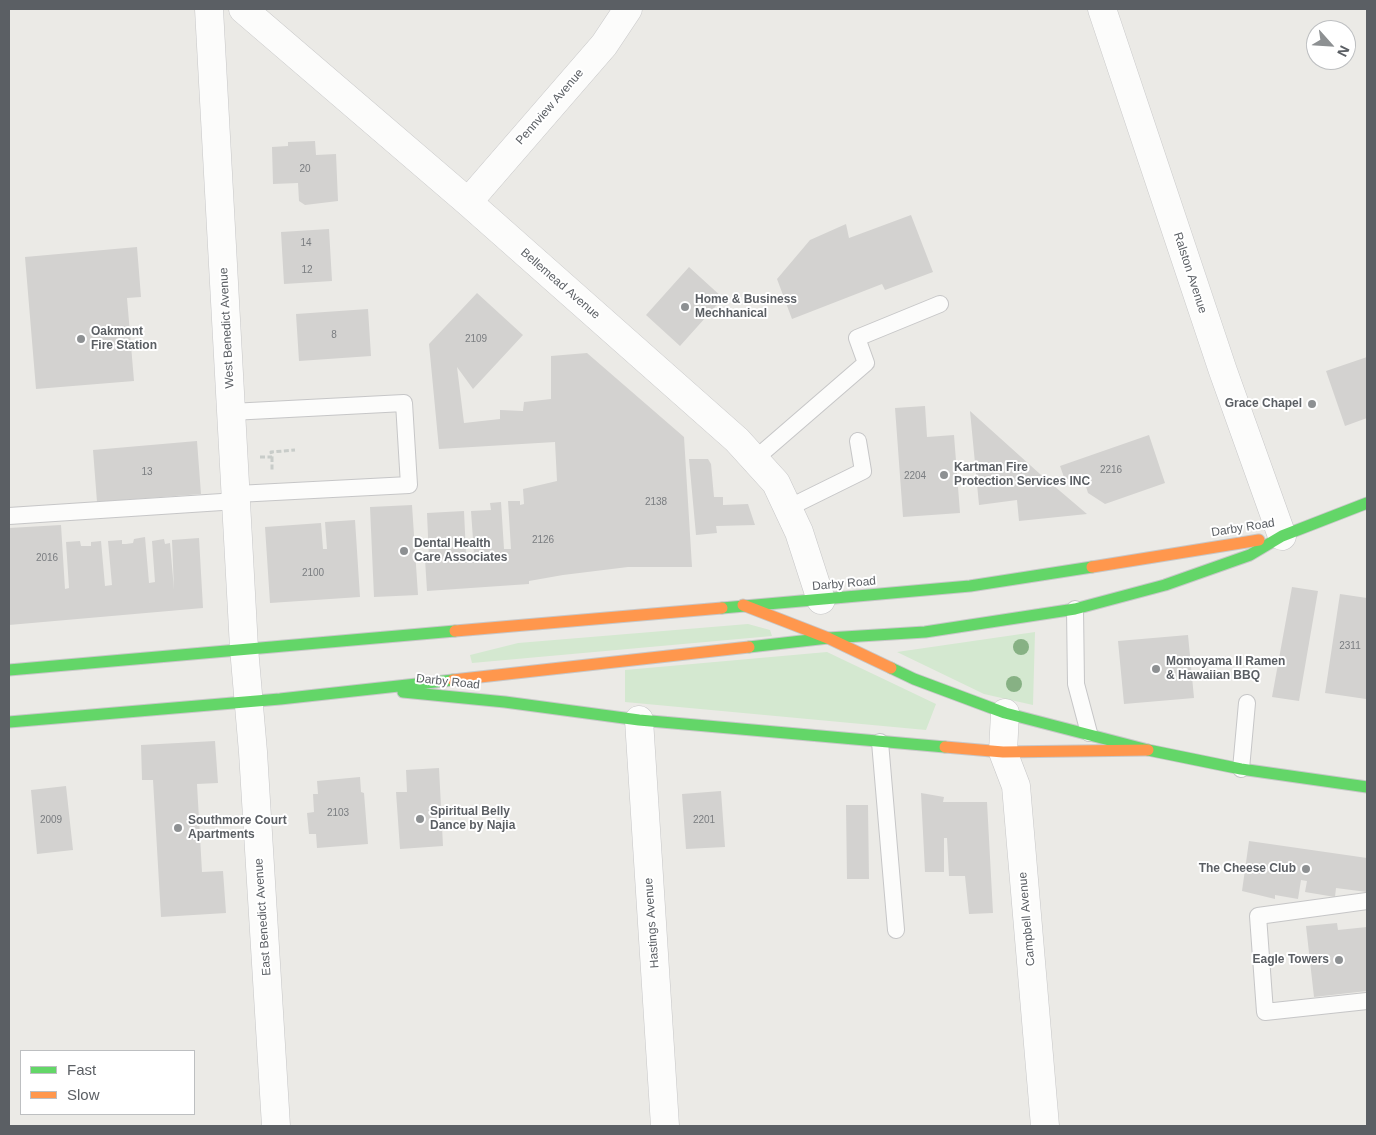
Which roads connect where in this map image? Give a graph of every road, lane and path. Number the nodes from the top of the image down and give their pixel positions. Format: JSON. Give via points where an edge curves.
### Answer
{"nodes":[{"id":1,"x":209,"y":9,"type":"edge"},
{"id":2,"x":243,"y":9,"type":"edge"},
{"id":3,"x":628,"y":9,"type":"edge"},
{"id":4,"x":1102,"y":9,"type":"edge"},
{"id":5,"x":468,"y":202,"type":"junction"},
{"id":6,"x":940,"y":304,"type":"dead end"},
{"id":7,"x":231,"y":412,"type":"junction"},
{"id":8,"x":858,"y":441,"type":"dead end"},
{"id":9,"x":295,"y":450,"type":"dead end"},
{"id":10,"x":272,"y":457,"type":"junction"},
{"id":11,"x":235,"y":459,"type":"junction"},
{"id":12,"x":755,"y":459,"type":"junction"},
{"id":13,"x":272,"y":471,"type":"dead end"},
{"id":14,"x":237,"y":497,"type":"junction"},
{"id":15,"x":1367,"y":503,"type":"edge"},
{"id":16,"x":788,"y":508,"type":"junction"},
{"id":17,"x":9,"y":516,"type":"edge"},
{"id":18,"x":1282,"y":536,"type":"junction"},
{"id":19,"x":821,"y":600,"type":"junction"},
{"id":20,"x":743,"y":605,"type":"junction"},
{"id":21,"x":1075,"y":608,"type":"junction"},
{"id":22,"x":828,"y":638,"type":"junction"},
{"id":23,"x":244,"y":648,"type":"junction"},
{"id":24,"x":9,"y":670,"type":"edge"},
{"id":25,"x":372,"y":688,"type":"junction"},
{"id":26,"x":249,"y":701,"type":"junction"},
{"id":27,"x":1248,"y":703,"type":"dead end"},
{"id":28,"x":1005,"y":713,"type":"junction"},
{"id":29,"x":638,"y":720,"type":"junction"},
{"id":30,"x":9,"y":722,"type":"edge"},
{"id":31,"x":1089,"y":733,"type":"junction"},
{"id":32,"x":880,"y":742,"type":"junction"},
{"id":33,"x":1148,"y":750,"type":"junction"},
{"id":34,"x":1003,"y":752,"type":"junction"},
{"id":35,"x":1241,"y":769,"type":"junction"},
{"id":36,"x":1367,"y":788,"type":"edge"},
{"id":37,"x":1367,"y":901,"type":"edge"},
{"id":38,"x":896,"y":930,"type":"dead end"},
{"id":39,"x":1367,"y":1000,"type":"edge"},
{"id":40,"x":276,"y":1126,"type":"edge"},
{"id":41,"x":665,"y":1126,"type":"edge"},
{"id":42,"x":1045,"y":1126,"type":"edge"}],
"edges":[{"from":1,"to":7,"type":"street","name":"West Benedict Avenue"},
{"from":2,"to":5,"type":"street","name":"Bellemead Avenue"},
{"from":3,"to":5,"type":"street","name":"Pennview Avenue","via":[[604,45]]},
{"from":4,"to":18,"type":"street","name":"Ralston Avenue","via":[[1223,371]]},
{"from":5,"to":12,"type":"street","name":"Bellemead Avenue"},
{"from":6,"to":12,"type":"lane","via":[[857,338],[866,363]]},
{"from":7,"to":11,"type":"street","name":"West Benedict Avenue"},
{"from":7,"to":14,"type":"lane","via":[[404,403],[408,485]]},
{"from":8,"to":16,"type":"lane","via":[[863,471]]},
{"from":9,"to":10,"type":"path","via":[[271,452]]},
{"from":10,"to":11,"type":"path"},
{"from":10,"to":13,"type":"path"},
{"from":11,"to":14,"type":"street","name":"West Benedict Avenue"},
{"from":12,"to":16,"type":"street","name":"Bellemead Avenue","via":[[776,482]]},
{"from":14,"to":17,"type":"lane"},
{"from":14,"to":23,"type":"street","name":"West Benedict Avenue"},
{"from":15,"to":18,"type":"main road"},
{"from":16,"to":19,"type":"street","name":"Bellemead Avenue"},
{"from":18,"to":19,"type":"main road","name":"Darby Road","via":[[970,586]]},
{"from":18,"to":21,"type":"main road","name":"Darby Road","via":[[1223,566]]},
{"from":19,"to":20,"type":"main road","name":"Darby Road"},
{"from":20,"to":22,"type":"main road","name":"Darby Road"},
{"from":20,"to":23,"type":"main road","name":"Darby Road"},
{"from":21,"to":22,"type":"main road","name":"Darby Road","via":[[925,632]]},
{"from":21,"to":31,"type":"lane","via":[[1076,684]]},
{"from":22,"to":25,"type":"main road","name":"Darby Road"},
{"from":22,"to":28,"type":"main road","name":"Darby Road","via":[[914,679]]},
{"from":23,"to":24,"type":"main road","name":"Darby Road"},
{"from":23,"to":26,"type":"street","name":"East Benedict Avenue"},
{"from":25,"to":26,"type":"main road","name":"Darby Road"},
{"from":25,"to":29,"type":"main road","name":"Darby Road"},
{"from":26,"to":30,"type":"main road","name":"Darby Road"},
{"from":26,"to":40,"type":"street","name":"East Benedict Avenue"},
{"from":27,"to":35,"type":"lane"},
{"from":28,"to":31,"type":"main road","name":"Darby Road"},
{"from":28,"to":34,"type":"street","name":"Campbell Avenue"},
{"from":29,"to":32,"type":"main road","name":"Darby Road"},
{"from":29,"to":41,"type":"street","name":"Hastings Avenue"},
{"from":31,"to":33,"type":"main road","name":"Darby Road"},
{"from":32,"to":34,"type":"main road","name":"Darby Road"},
{"from":32,"to":38,"type":"lane"},
{"from":33,"to":34,"type":"main road","name":"Darby Road"},
{"from":33,"to":35,"type":"main road","name":"Darby Road"},
{"from":34,"to":42,"type":"street","name":"Campbell Avenue","via":[[1016,786]]},
{"from":35,"to":36,"type":"main road","name":"Darby Road"},
{"from":37,"to":39,"type":"lane","via":[[1258,916],[1265,1012]]}]}
